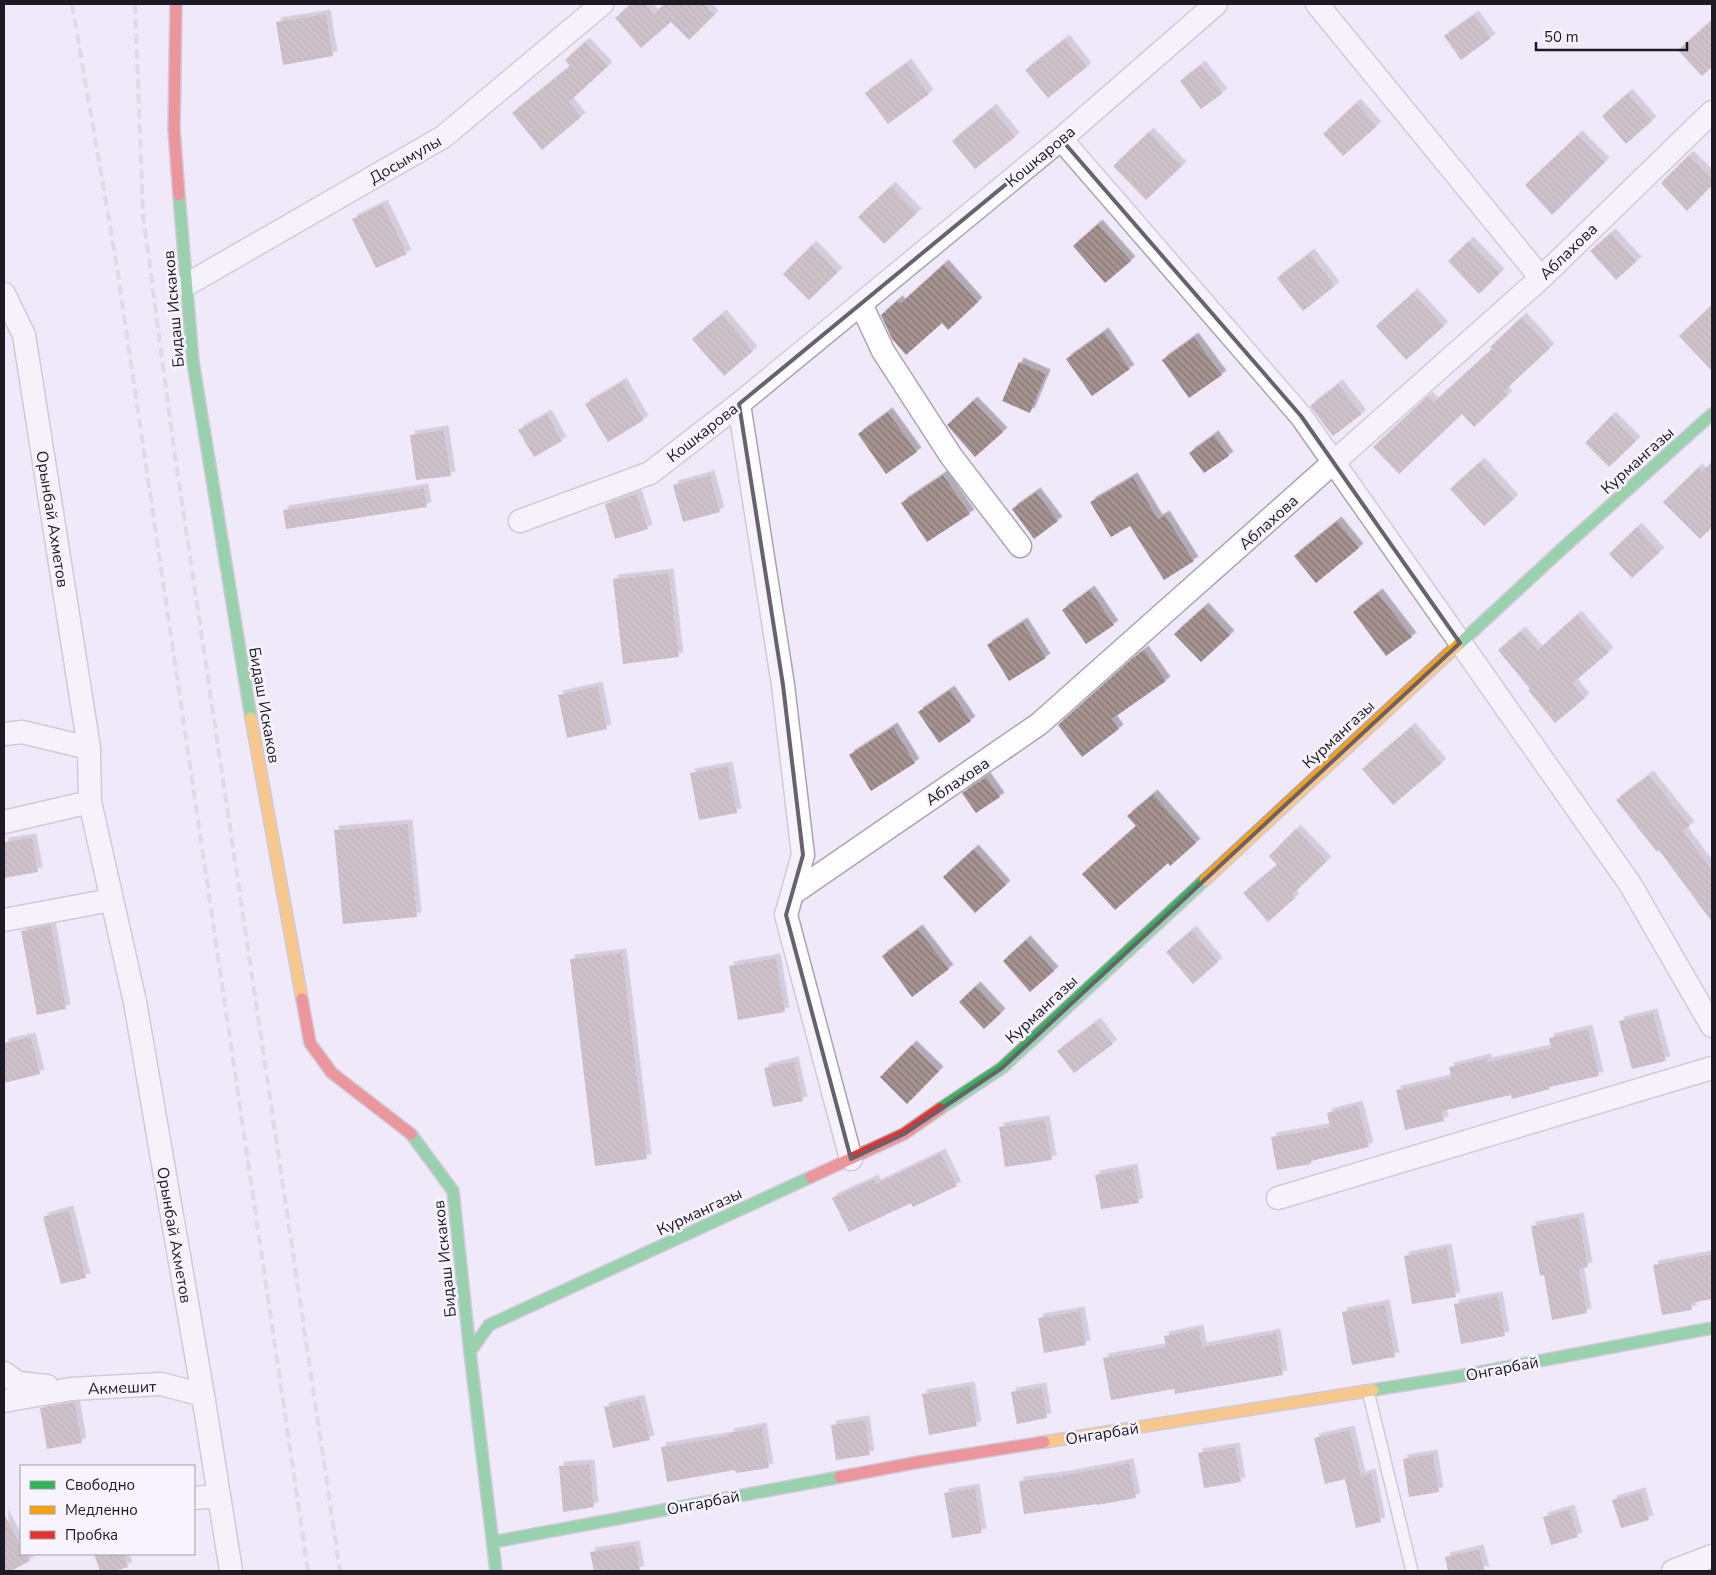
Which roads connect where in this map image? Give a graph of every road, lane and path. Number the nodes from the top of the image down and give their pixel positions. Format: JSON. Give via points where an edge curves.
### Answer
{"nodes":[{"id":1,"x":176,"y":4,"type":"edge"},
{"id":2,"x":602,"y":4,"type":"edge"},
{"id":3,"x":1216,"y":4,"type":"edge"},
{"id":4,"x":1317,"y":4,"type":"edge"},
{"id":5,"x":1712,"y":112,"type":"edge"},
{"id":6,"x":1060,"y":139,"type":"junction"},
{"id":7,"x":1541,"y":278,"type":"junction"},
{"id":8,"x":186,"y":285,"type":"junction"},
{"id":9,"x":4,"y":294,"type":"edge"},
{"id":10,"x":861,"y":304,"type":"junction"},
{"id":11,"x":739,"y":404,"type":"junction"},
{"id":12,"x":1712,"y":414,"type":"edge"},
{"id":13,"x":1334,"y":463,"type":"junction"},
{"id":14,"x":520,"y":521,"type":"dead end"},
{"id":15,"x":1020,"y":546,"type":"dead end"},
{"id":16,"x":1460,"y":643,"type":"junction"},
{"id":17,"x":4,"y":734,"type":"edge"},
{"id":18,"x":89,"y":748,"type":"junction"},
{"id":19,"x":90,"y":802,"type":"junction"},
{"id":20,"x":4,"y":822,"type":"edge"},
{"id":21,"x":792,"y":894,"type":"junction"},
{"id":22,"x":111,"y":900,"type":"junction"},
{"id":23,"x":4,"y":920,"type":"edge"},
{"id":24,"x":1712,"y":1026,"type":"edge"},
{"id":25,"x":1712,"y":1068,"type":"edge"},
{"id":26,"x":851,"y":1159,"type":"junction"},
{"id":27,"x":1278,"y":1198,"type":"dead end"},
{"id":28,"x":1712,"y":1328,"type":"edge"},
{"id":29,"x":470,"y":1352,"type":"junction"},
{"id":30,"x":4,"y":1373,"type":"edge"},
{"id":31,"x":71,"y":1389,"type":"junction"},
{"id":32,"x":1368,"y":1391,"type":"junction"},
{"id":33,"x":203,"y":1395,"type":"junction"},
{"id":34,"x":4,"y":1401,"type":"edge"},
{"id":35,"x":219,"y":1496,"type":"junction"},
{"id":36,"x":195,"y":1498,"type":"edge"},
{"id":37,"x":493,"y":1542,"type":"junction"},
{"id":38,"x":1712,"y":1556,"type":"edge"},
{"id":39,"x":231,"y":1571,"type":"edge"},
{"id":40,"x":496,"y":1571,"type":"edge"},
{"id":41,"x":1412,"y":1571,"type":"edge"},
{"id":42,"x":1673,"y":1571,"type":"edge"}],
"edges":[{"from":1,"to":8,"type":"street","name":"Бидаш Искаков","via":[[174,130]]},
{"from":2,"to":8,"type":"street","name":"Досымулы","via":[[443,137]]},
{"from":3,"to":6,"type":"street","name":"Кошкарова"},
{"from":4,"to":7,"type":"street"},
{"from":5,"to":7,"type":"street","name":"Аблахова"},
{"from":6,"to":10,"type":"street","name":"Кошкарова"},
{"from":6,"to":13,"type":"street","via":[[1301,416]]},
{"from":7,"to":13,"type":"street","name":"Аблахова"},
{"from":8,"to":29,"type":"street","name":"Бидаш Искаков","via":[[193,362],[239,654],[310,1043],[332,1073],[412,1135],[453,1191]]},
{"from":9,"to":18,"type":"street","name":"Орынбай Ахметов","via":[[24,335]]},
{"from":10,"to":11,"type":"street","name":"Кошкарова"},
{"from":10,"to":15,"type":"street","via":[[883,351],[951,456]]},
{"from":11,"to":14,"type":"street","name":"Кошкарова","via":[[650,473]]},
{"from":11,"to":21,"type":"street","via":[[783,685],[803,856]]},
{"from":12,"to":16,"type":"street","name":"Курмангазы"},
{"from":13,"to":16,"type":"street"},
{"from":13,"to":21,"type":"street","name":"Аблахова","via":[[1040,724]]},
{"from":16,"to":24,"type":"street","via":[[1630,884]]},
{"from":16,"to":26,"type":"street","name":"Курмангазы","via":[[1002,1068],[904,1134]]},
{"from":17,"to":18,"type":"street","via":[[22,732]]},
{"from":18,"to":19,"type":"street","name":"Орынбай Ахметов"},
{"from":19,"to":20,"type":"street"},
{"from":19,"to":22,"type":"street","name":"Орынбай Ахметов"},
{"from":21,"to":26,"type":"street","via":[[786,915]]},
{"from":22,"to":23,"type":"street"},
{"from":22,"to":33,"type":"street","name":"Орынбай Ахметов","via":[[135,1002]]},
{"from":25,"to":27,"type":"street"},
{"from":26,"to":29,"type":"street","name":"Курмангазы","via":[[489,1326]]},
{"from":28,"to":32,"type":"street","name":"Онгарбай"},
{"from":29,"to":37,"type":"street"},
{"from":30,"to":31,"type":"street","name":"Акмешит","via":[[18,1383]]},
{"from":31,"to":33,"type":"street","name":"Акмешит","via":[[161,1384]]},
{"from":31,"to":34,"type":"street","name":"Акмешит"},
{"from":32,"to":37,"type":"street","name":"Онгарбай","via":[[919,1462]]},
{"from":32,"to":41,"type":"lane"},
{"from":33,"to":35,"type":"street","name":"Орынбай Ахметов"},
{"from":35,"to":36,"type":"street"},
{"from":35,"to":39,"type":"street","name":"Орынбай Ахметов"},
{"from":37,"to":40,"type":"street"},
{"from":38,"to":42,"type":"street"}]}
